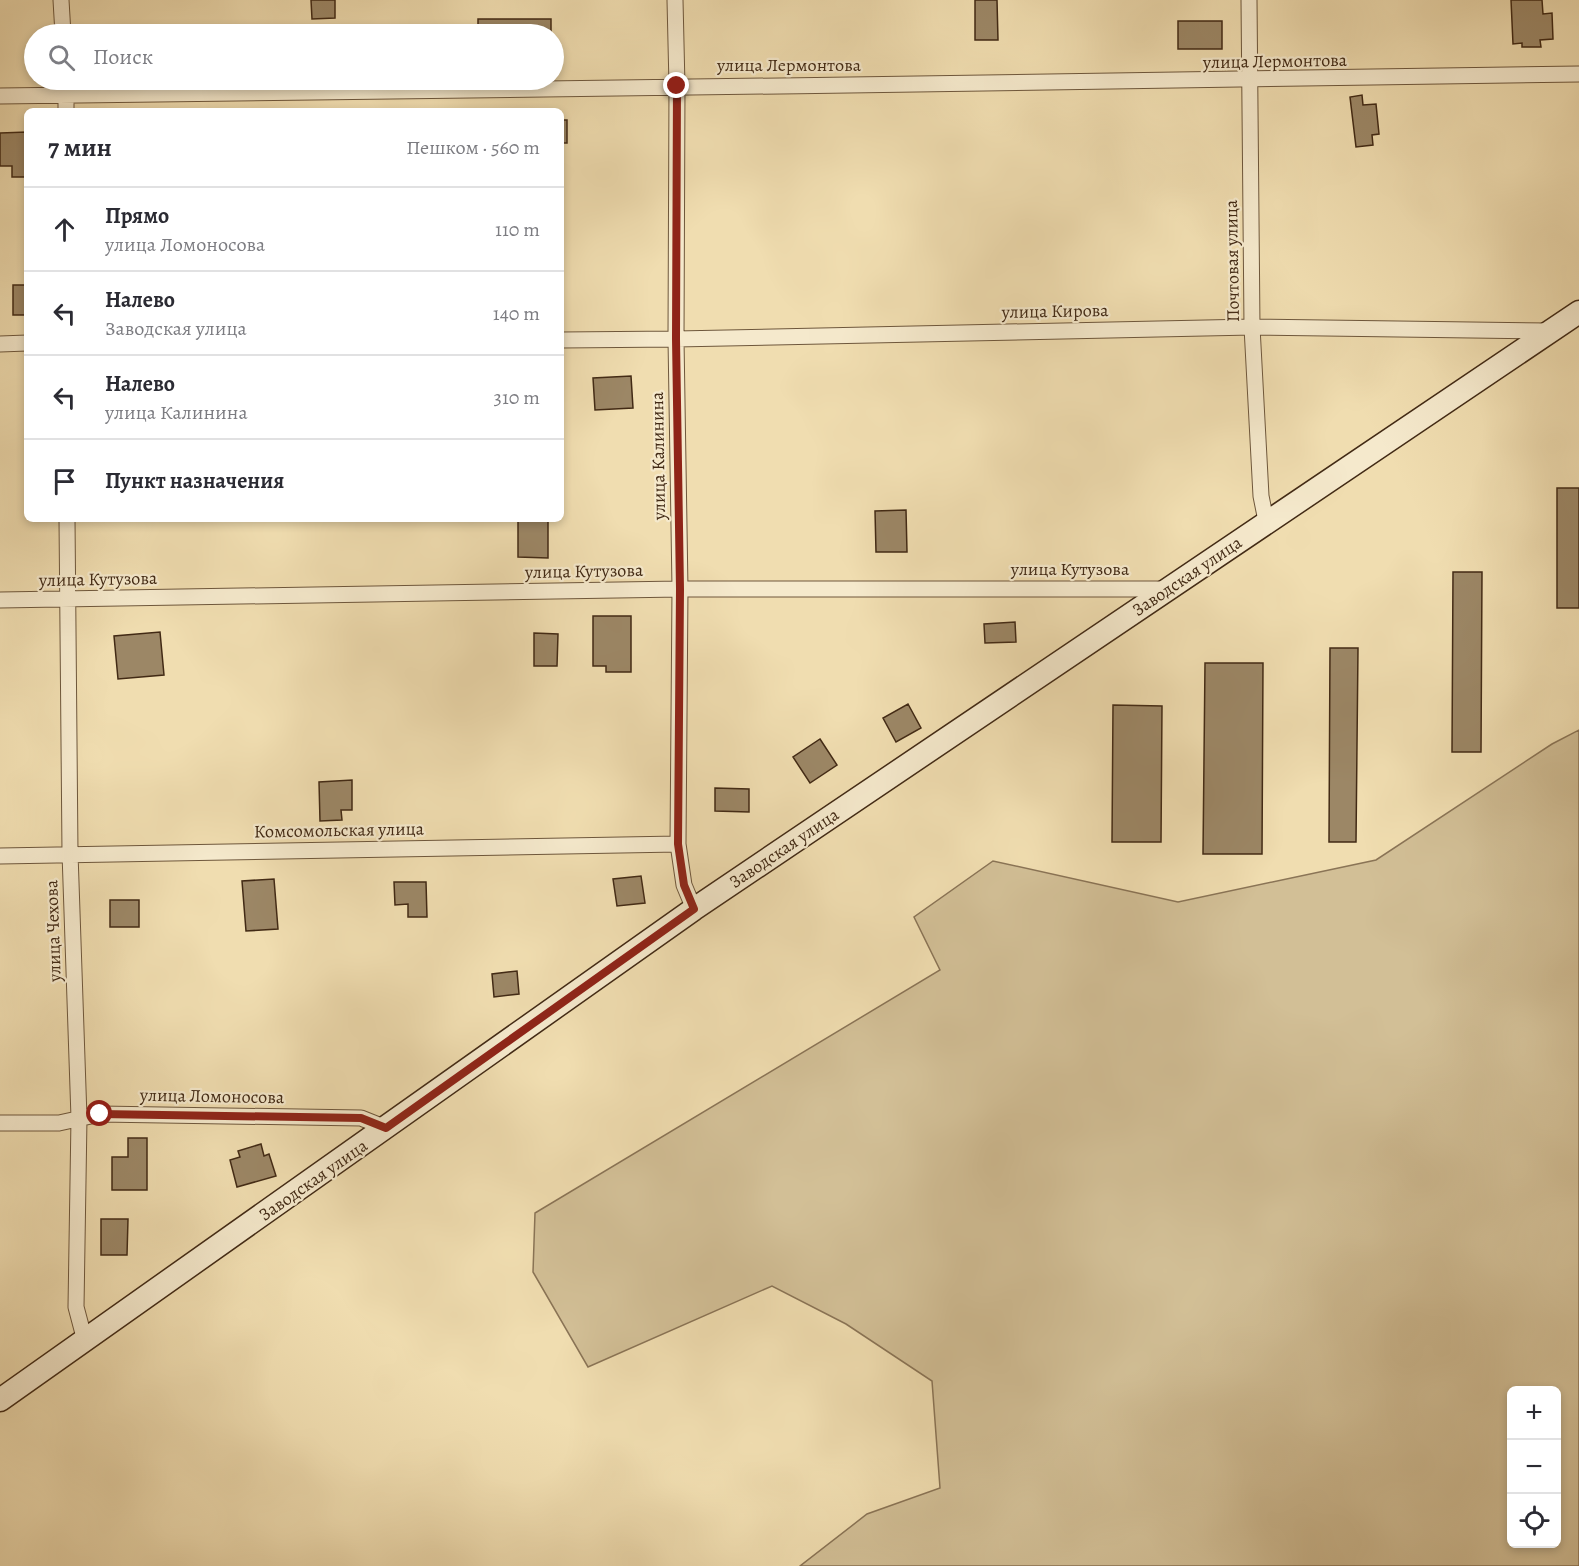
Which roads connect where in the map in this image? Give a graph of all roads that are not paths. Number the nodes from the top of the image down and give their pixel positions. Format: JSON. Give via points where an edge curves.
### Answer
{"nodes":[{"id":1,"x":61,"y":0,"type":"edge"},
{"id":2,"x":675,"y":0,"type":"edge"},
{"id":3,"x":1249,"y":0,"type":"edge"},
{"id":4,"x":62,"y":24,"type":"edge"},
{"id":5,"x":1579,"y":74,"type":"edge"},
{"id":6,"x":1248,"y":81,"type":"junction"},
{"id":7,"x":564,"y":86,"type":"edge"},
{"id":8,"x":677,"y":86,"type":"junction"},
{"id":9,"x":44,"y":90,"type":"edge"},
{"id":10,"x":66,"y":90,"type":"edge"},
{"id":11,"x":0,"y":96,"type":"edge"},
{"id":12,"x":66,"y":108,"type":"edge"},
{"id":13,"x":1579,"y":312,"type":"edge"},
{"id":14,"x":1252,"y":327,"type":"junction"},
{"id":15,"x":1550,"y":331,"type":"junction"},
{"id":16,"x":676,"y":339,"type":"junction"},
{"id":17,"x":564,"y":340,"type":"edge"},
{"id":18,"x":24,"y":343,"type":"edge"},
{"id":19,"x":0,"y":344,"type":"edge"},
{"id":20,"x":1266,"y":521,"type":"junction"},
{"id":21,"x":67,"y":522,"type":"edge"},
{"id":22,"x":680,"y":589,"type":"junction"},
{"id":23,"x":1168,"y":589,"type":"junction"},
{"id":24,"x":69,"y":599,"type":"junction"},
{"id":25,"x":0,"y":600,"type":"edge"},
{"id":26,"x":678,"y":844,"type":"junction"},
{"id":27,"x":70,"y":854,"type":"junction"},
{"id":28,"x":0,"y":856,"type":"edge"},
{"id":29,"x":694,"y":909,"type":"junction"},
{"id":30,"x":79,"y":1118,"type":"junction"},
{"id":31,"x":0,"y":1123,"type":"edge"},
{"id":32,"x":386,"y":1128,"type":"junction"},
{"id":33,"x":85,"y":1341,"type":"junction"},
{"id":34,"x":0,"y":1400,"type":"edge"}],
"edges":[{"from":1,"to":4,"type":"street"},
{"from":2,"to":8,"type":"street","name":"улица Калинина"},
{"from":3,"to":6,"type":"street","name":"Почтовая улица"},
{"from":5,"to":6,"type":"street","name":"улица Лермонтова"},
{"from":6,"to":8,"type":"street","name":"улица Лермонтова"},
{"from":6,"to":14,"type":"street","name":"Почтовая улица"},
{"from":7,"to":8,"type":"street","name":"улица Лермонтова"},
{"from":8,"to":16,"type":"street","name":"улица Калинина"},
{"from":9,"to":11,"type":"street","name":"улица Лермонтова"},
{"from":10,"to":12,"type":"street"},
{"from":13,"to":15,"type":"street","name":"Заводская улица"},
{"from":14,"to":15,"type":"street","name":"улица Кирова"},
{"from":14,"to":16,"type":"street","name":"улица Кирова"},
{"from":14,"to":20,"type":"street","name":"Почтовая улица","via":[[1260,496]]},
{"from":15,"to":20,"type":"street","name":"Заводская улица"},
{"from":16,"to":17,"type":"street","name":"улица Кирова"},
{"from":16,"to":22,"type":"street","name":"улица Калинина"},
{"from":18,"to":19,"type":"street"},
{"from":20,"to":23,"type":"street","name":"Заводская улица"},
{"from":21,"to":24,"type":"street","name":"улица Чехова"},
{"from":22,"to":23,"type":"street","name":"улица Кутузова"},
{"from":22,"to":24,"type":"street","name":"улица Кутузова"},
{"from":22,"to":26,"type":"street","name":"улица Калинина"},
{"from":23,"to":29,"type":"street","name":"Заводская улица"},
{"from":24,"to":25,"type":"street","name":"улица Кутузова"},
{"from":24,"to":27,"type":"street","name":"улица Чехова"},
{"from":26,"to":27,"type":"street","name":"Комсомольская улица"},
{"from":26,"to":29,"type":"street","name":"улица Калинина","via":[[684,885]]},
{"from":27,"to":28,"type":"street","name":"Комсомольская улица"},
{"from":27,"to":30,"type":"street","name":"улица Чехова"},
{"from":29,"to":32,"type":"street","name":"Заводская улица"},
{"from":30,"to":31,"type":"street","name":"улица Ломоносова","via":[[59,1123]]},
{"from":30,"to":32,"type":"street","name":"улица Ломоносова","via":[[100,1114],[361,1118]]},
{"from":30,"to":33,"type":"street","name":"улица Чехова","via":[[76,1306]]},
{"from":32,"to":33,"type":"street","name":"Заводская улица"},
{"from":33,"to":34,"type":"street","name":"Заводская улица"}]}
